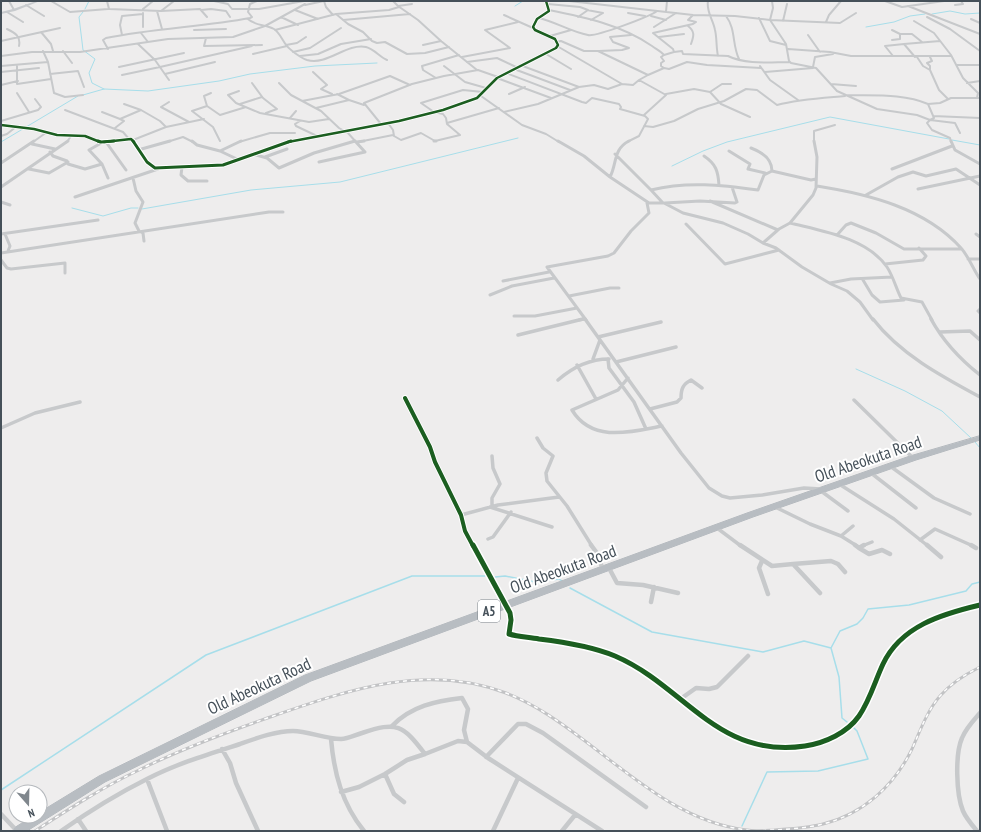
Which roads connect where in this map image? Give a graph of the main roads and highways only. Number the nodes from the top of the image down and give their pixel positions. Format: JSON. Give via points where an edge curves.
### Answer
{"nodes":[{"id":1,"x":980,"y":438,"type":"edge"},
{"id":2,"x":17,"y":831,"type":"edge"}],
"edges":[{"from":1,"to":2,"type":"highway","name":"Old Abeokuta Road","number":"A5","via":[[839,484],[308,678],[102,779]]}]}
